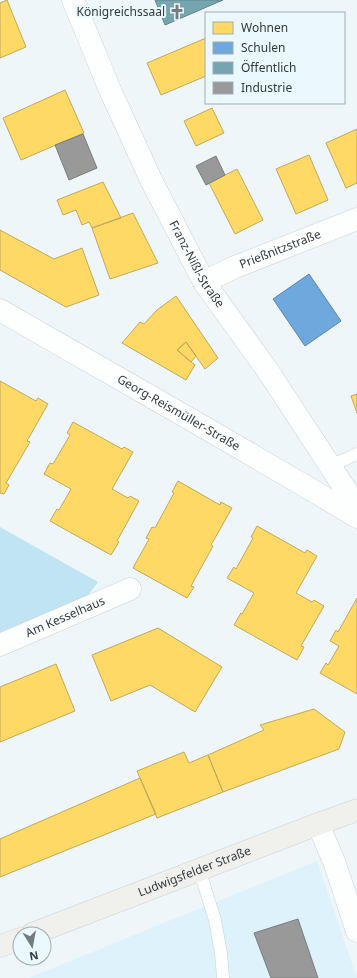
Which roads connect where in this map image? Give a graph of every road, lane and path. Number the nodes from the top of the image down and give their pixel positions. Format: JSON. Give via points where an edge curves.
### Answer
{"nodes":[{"id":1,"x":73,"y":0,"type":"edge"},
{"id":2,"x":357,"y":219,"type":"edge"},
{"id":3,"x":204,"y":282,"type":"junction"},
{"id":4,"x":0,"y":310,"type":"edge"},
{"id":5,"x":357,"y":454,"type":"edge"},
{"id":6,"x":330,"y":466,"type":"junction"},
{"id":7,"x":357,"y":507,"type":"edge"},
{"id":8,"x":357,"y":517,"type":"edge"},
{"id":9,"x":130,"y":589,"type":"dead end"},
{"id":10,"x":0,"y":645,"type":"edge"},
{"id":11,"x":357,"y":810,"type":"edge"},
{"id":12,"x":318,"y":824,"type":"junction"},
{"id":13,"x":199,"y":869,"type":"junction"},
{"id":14,"x":52,"y":926,"type":"edge"},
{"id":15,"x":357,"y":932,"type":"edge"},
{"id":16,"x":12,"y":941,"type":"edge"},
{"id":17,"x":0,"y":946,"type":"edge"},
{"id":18,"x":223,"y":978,"type":"edge"}],
"edges":[{"from":1,"to":3,"type":"street","name":"Franz-Nißl-Straße","via":[[149,175]]},
{"from":2,"to":3,"type":"street","name":"Prießnitzstraße","via":[[235,267]]},
{"from":3,"to":6,"type":"street","name":"Franz-Nißl-Straße","via":[[268,371]]},
{"from":4,"to":8,"type":"street","name":"Georg-Reismüller-Straße"},
{"from":5,"to":6,"type":"lane"},
{"from":6,"to":7,"type":"street","name":"Franz-Nißl-Straße"},
{"from":9,"to":10,"type":"street","name":"Am Kesselhaus"},
{"from":11,"to":12,"type":"street","name":"Ludwigsfelder Straße"},
{"from":12,"to":13,"type":"street","name":"Ludwigsfelder Straße"},
{"from":12,"to":15,"type":"street"},
{"from":13,"to":14,"type":"street","name":"Ludwigsfelder Straße"},
{"from":13,"to":18,"type":"lane","via":[[215,920]]},
{"from":16,"to":17,"type":"street"}]}
